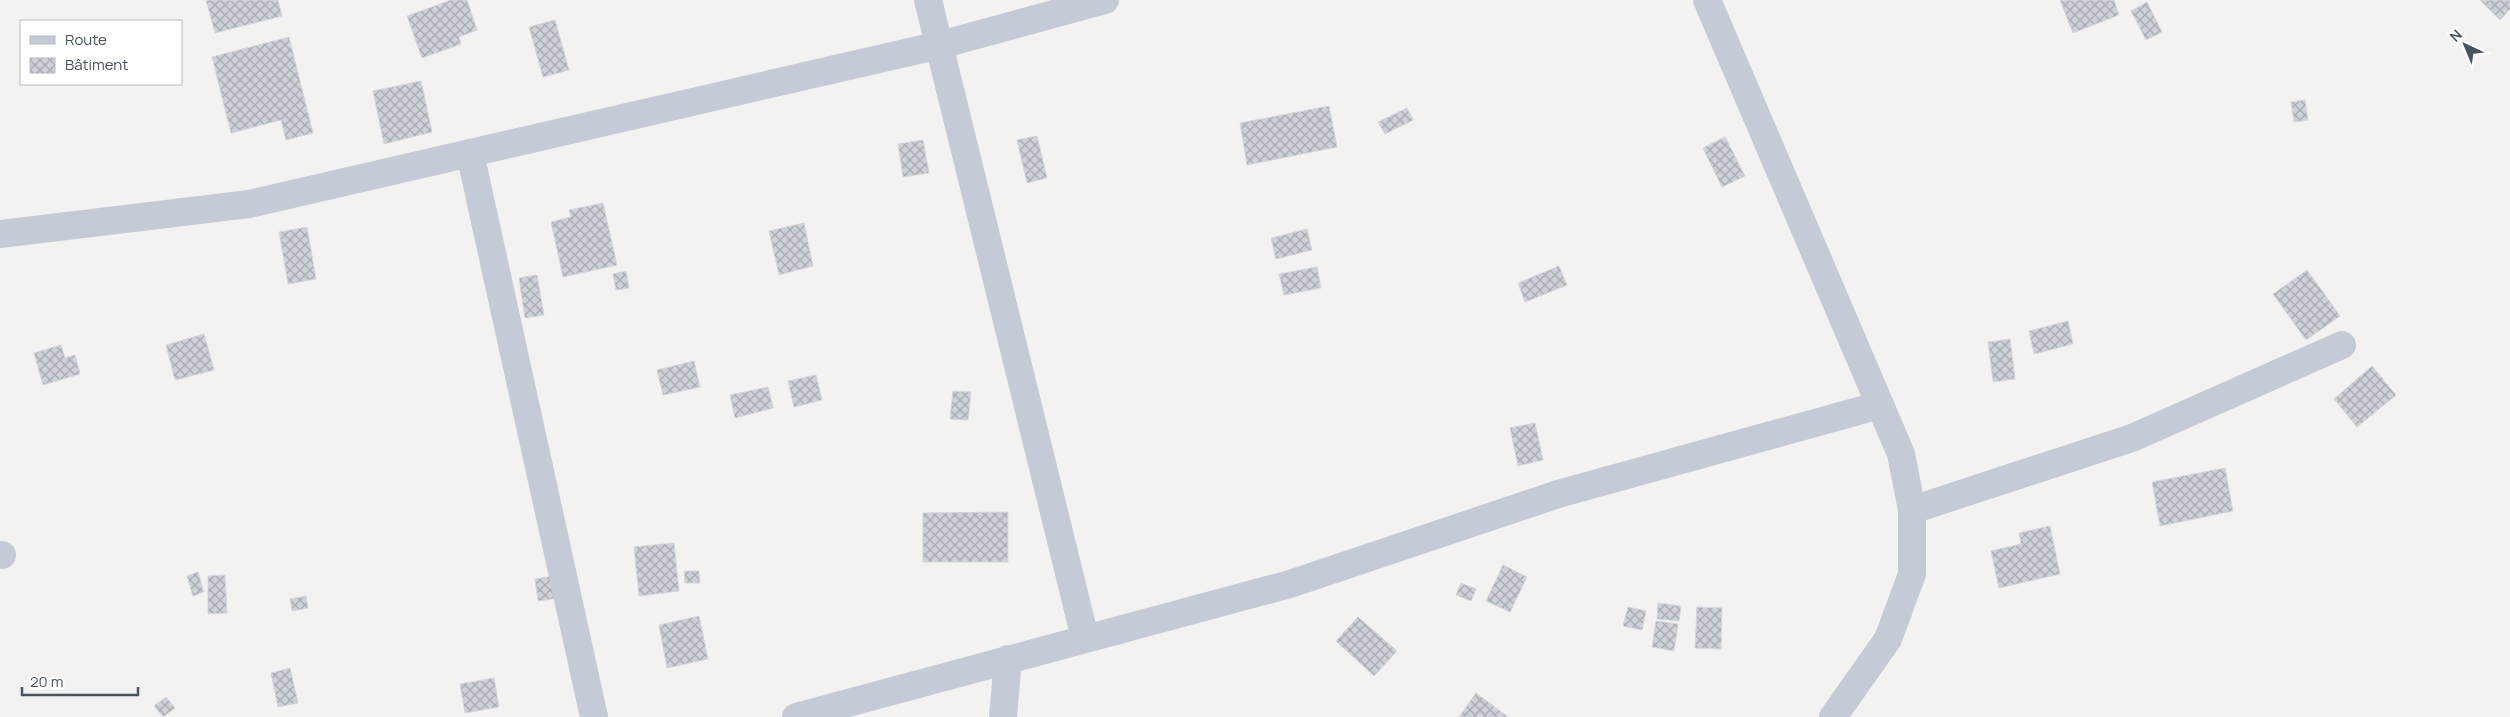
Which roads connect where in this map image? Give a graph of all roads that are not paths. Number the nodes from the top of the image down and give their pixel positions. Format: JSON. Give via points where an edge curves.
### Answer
{"nodes":[{"id":1,"x":928,"y":0,"type":"edge"},
{"id":2,"x":1105,"y":0,"type":"edge"},
{"id":3,"x":1707,"y":0,"type":"edge"},
{"id":4,"x":940,"y":45,"type":"junction"},
{"id":5,"x":470,"y":153,"type":"junction"},
{"id":6,"x":0,"y":234,"type":"edge"},
{"id":7,"x":2342,"y":345,"type":"dead end"},
{"id":8,"x":1880,"y":405,"type":"junction"},
{"id":9,"x":1912,"y":510,"type":"junction"},
{"id":10,"x":1084,"y":638,"type":"junction"},
{"id":11,"x":1008,"y":659,"type":"junction"},
{"id":12,"x":594,"y":717,"type":"edge"},
{"id":13,"x":796,"y":717,"type":"edge"},
{"id":14,"x":1003,"y":717,"type":"edge"},
{"id":15,"x":1833,"y":717,"type":"edge"}],
"edges":[{"from":1,"to":4,"type":"street"},
{"from":2,"to":4,"type":"street"},
{"from":3,"to":8,"type":"street"},
{"from":4,"to":5,"type":"street"},
{"from":4,"to":10,"type":"street"},
{"from":5,"to":6,"type":"street","via":[[249,204]]},
{"from":5,"to":12,"type":"street"},
{"from":7,"to":9,"type":"street","via":[[2132,438]]},
{"from":8,"to":9,"type":"street","via":[[1901,454]]},
{"from":8,"to":10,"type":"street","via":[[1558,494],[1290,584]]},
{"from":9,"to":15,"type":"street","via":[[1912,574],[1888,638]]},
{"from":10,"to":11,"type":"street"},
{"from":11,"to":13,"type":"street"},
{"from":11,"to":14,"type":"street"}]}
